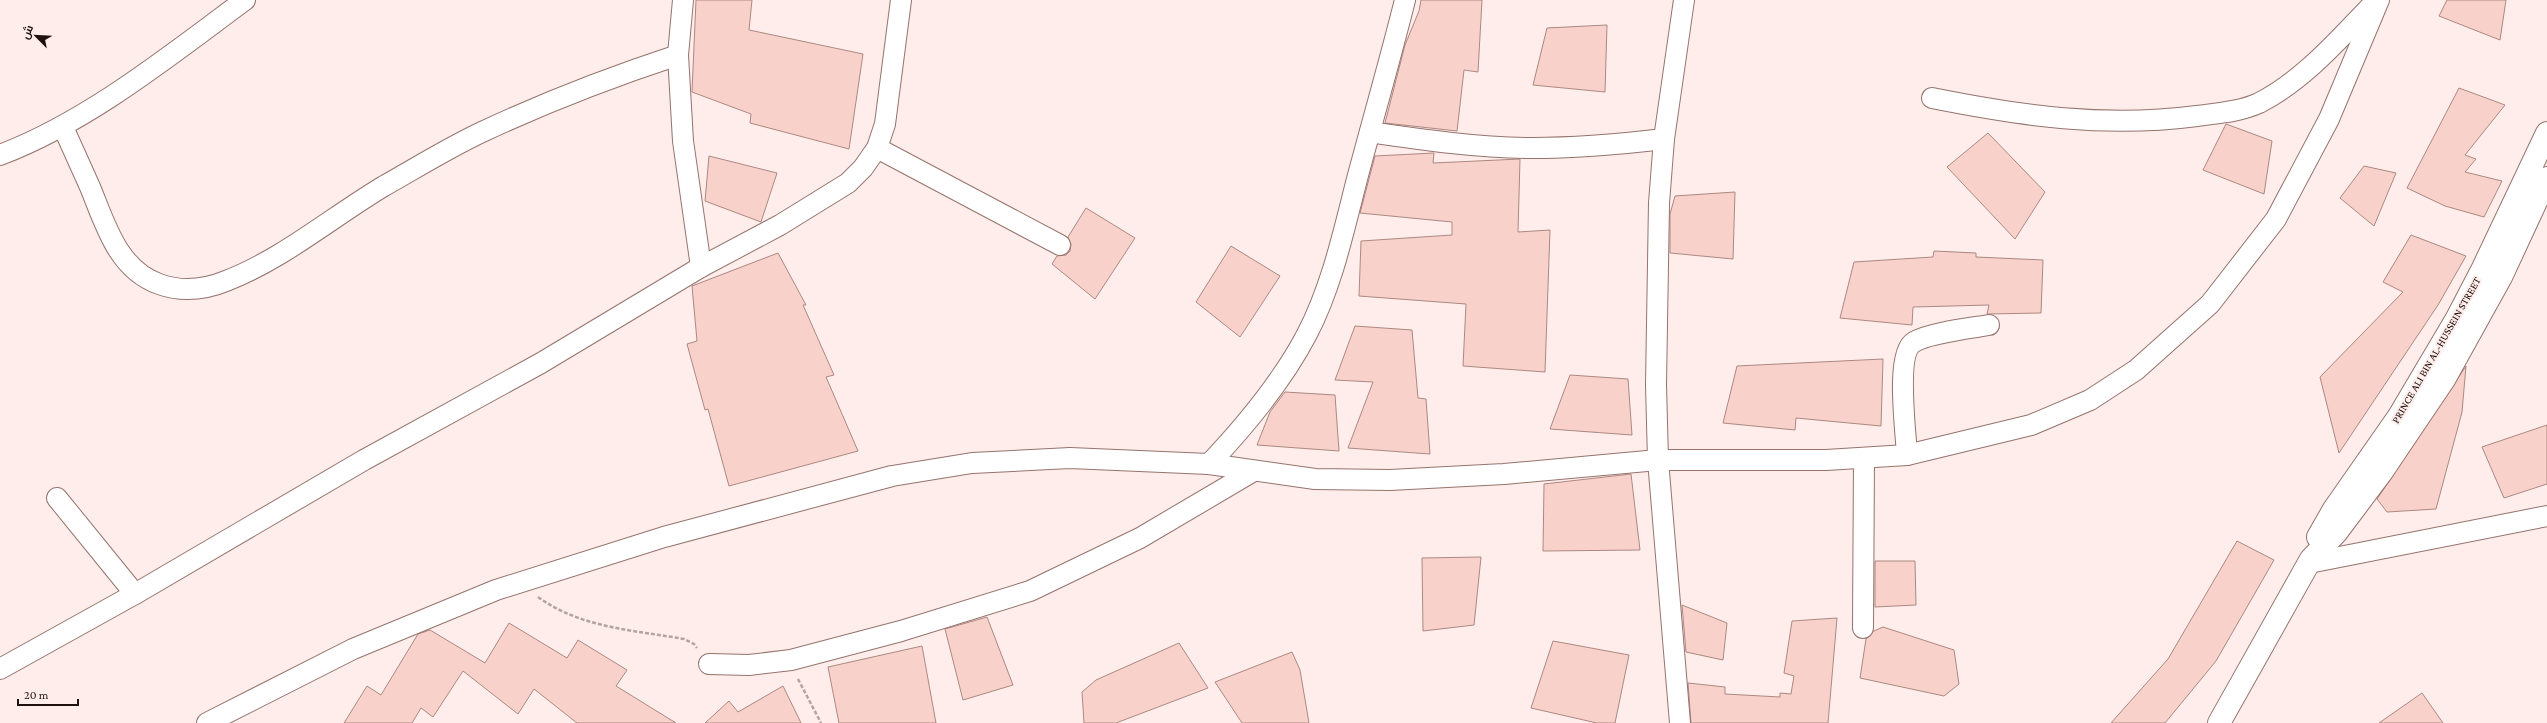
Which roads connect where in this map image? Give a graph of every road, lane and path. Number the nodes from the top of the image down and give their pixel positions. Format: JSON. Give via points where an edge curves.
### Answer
{"nodes":[{"id":1,"x":245,"y":0,"type":"edge"},
{"id":2,"x":683,"y":0,"type":"edge"},
{"id":3,"x":901,"y":0,"type":"edge"},
{"id":4,"x":1405,"y":0,"type":"edge"},
{"id":5,"x":1684,"y":0,"type":"edge"},
{"id":6,"x":2378,"y":0,"type":"edge"},
{"id":7,"x":678,"y":55,"type":"junction"},
{"id":8,"x":1932,"y":98,"type":"dead end"},
{"id":9,"x":63,"y":127,"type":"junction"},
{"id":10,"x":1370,"y":132,"type":"junction"},
{"id":11,"x":2547,"y":133,"type":"edge"},
{"id":12,"x":1664,"y":139,"type":"junction"},
{"id":13,"x":877,"y":148,"type":"junction"},
{"id":14,"x":0,"y":155,"type":"edge"},
{"id":15,"x":2547,"y":178,"type":"edge"},
{"id":16,"x":1060,"y":246,"type":"dead end"},
{"id":17,"x":701,"y":267,"type":"junction"},
{"id":18,"x":1989,"y":325,"type":"dead end"},
{"id":19,"x":1907,"y":455,"type":"junction"},
{"id":20,"x":1864,"y":459,"type":"junction"},
{"id":21,"x":1658,"y":460,"type":"junction"},
{"id":22,"x":1209,"y":464,"type":"junction"},
{"id":23,"x":1252,"y":472,"type":"junction"},
{"id":24,"x":57,"y":498,"type":"dead end"},
{"id":25,"x":2547,"y":516,"type":"edge"},
{"id":26,"x":2310,"y":561,"type":"junction"},
{"id":27,"x":518,"y":583,"type":"junction"},
{"id":28,"x":135,"y":594,"type":"junction"},
{"id":29,"x":1863,"y":628,"type":"dead end"},
{"id":30,"x":791,"y":660,"type":"junction"},
{"id":31,"x":709,"y":664,"type":"joint"},
{"id":32,"x":0,"y":669,"type":"edge"},
{"id":33,"x":207,"y":723,"type":"edge"},
{"id":34,"x":821,"y":723,"type":"edge"},
{"id":35,"x":1680,"y":723,"type":"edge"},
{"id":36,"x":2218,"y":723,"type":"edge"}],
"edges":[{"from":1,"to":9,"type":"street","via":[[179,49]]},
{"from":2,"to":7,"type":"street"},
{"from":3,"to":13,"type":"street","via":[[885,124]]},
{"from":4,"to":10,"type":"street"},
{"from":5,"to":12,"type":"street"},
{"from":6,"to":8,"type":"street","via":[[2294,81],[2257,103],[2236,111],[2179,118],[2105,122],[2001,112]]},
{"from":6,"to":19,"type":"street","via":[[2329,119],[2276,218],[2210,304],[2136,370],[2090,400],[2032,425]]},
{"from":7,"to":9,"type":"street","via":[[596,82],[480,133],[382,187],[274,256],[226,281],[183,290],[158,283],[138,273],[124,259],[112,240]]},
{"from":7,"to":17,"type":"street","via":[[683,141]]},
{"from":9,"to":14,"type":"street"},
{"from":10,"to":12,"type":"street","via":[[1441,142],[1533,148],[1607,145]]},
{"from":10,"to":22,"type":"street","via":[[1324,296],[1307,334],[1285,371],[1238,434]]},
{"from":11,"to":26,"type":"street","name":"PRINCE ALI BIN AL-HUSSEIN STREET","via":[[2457,318],[2399,416],[2324,524]]},
{"from":12,"to":21,"type":"street","via":[[1659,203],[1656,385]]},
{"from":13,"to":16,"type":"street"},
{"from":13,"to":17,"type":"street","via":[[848,184]]},
{"from":15,"to":26,"type":"street","name":"PRINCE ALI BIN AL-HUSSEIN STREET","via":[[2501,277],[2445,378],[2381,473],[2336,533]]},
{"from":17,"to":28,"type":"street","via":[[541,363],[253,523]]},
{"from":18,"to":19,"type":"street","via":[[1926,338],[1914,342],[1907,350],[1903,373]]},
{"from":19,"to":20,"type":"street"},
{"from":20,"to":21,"type":"street"},
{"from":20,"to":29,"type":"street"},
{"from":21,"to":23,"type":"street","via":[[1504,474],[1390,480],[1315,479]]},
{"from":21,"to":35,"type":"street"},
{"from":22,"to":23,"type":"street"},
{"from":22,"to":27,"type":"street","via":[[1070,458],[972,463],[892,476],[664,537]]},
{"from":23,"to":30,"type":"street","via":[[1140,538],[1030,591],[901,631]]},
{"from":24,"to":28,"type":"street"},
{"from":25,"to":26,"type":"street"},
{"from":26,"to":36,"type":"street","name":"PRINCE ALI BIN AL-HUSSEIN STREET"},
{"from":27,"to":31,"type":"path","via":[[547,604],[589,624],[684,639],[694,644]]},
{"from":27,"to":33,"type":"street","via":[[353,649]]},
{"from":28,"to":32,"type":"street"},
{"from":30,"to":31,"type":"street","via":[[749,665]]},
{"from":30,"to":34,"type":"path","via":[[803,692]]}]}
